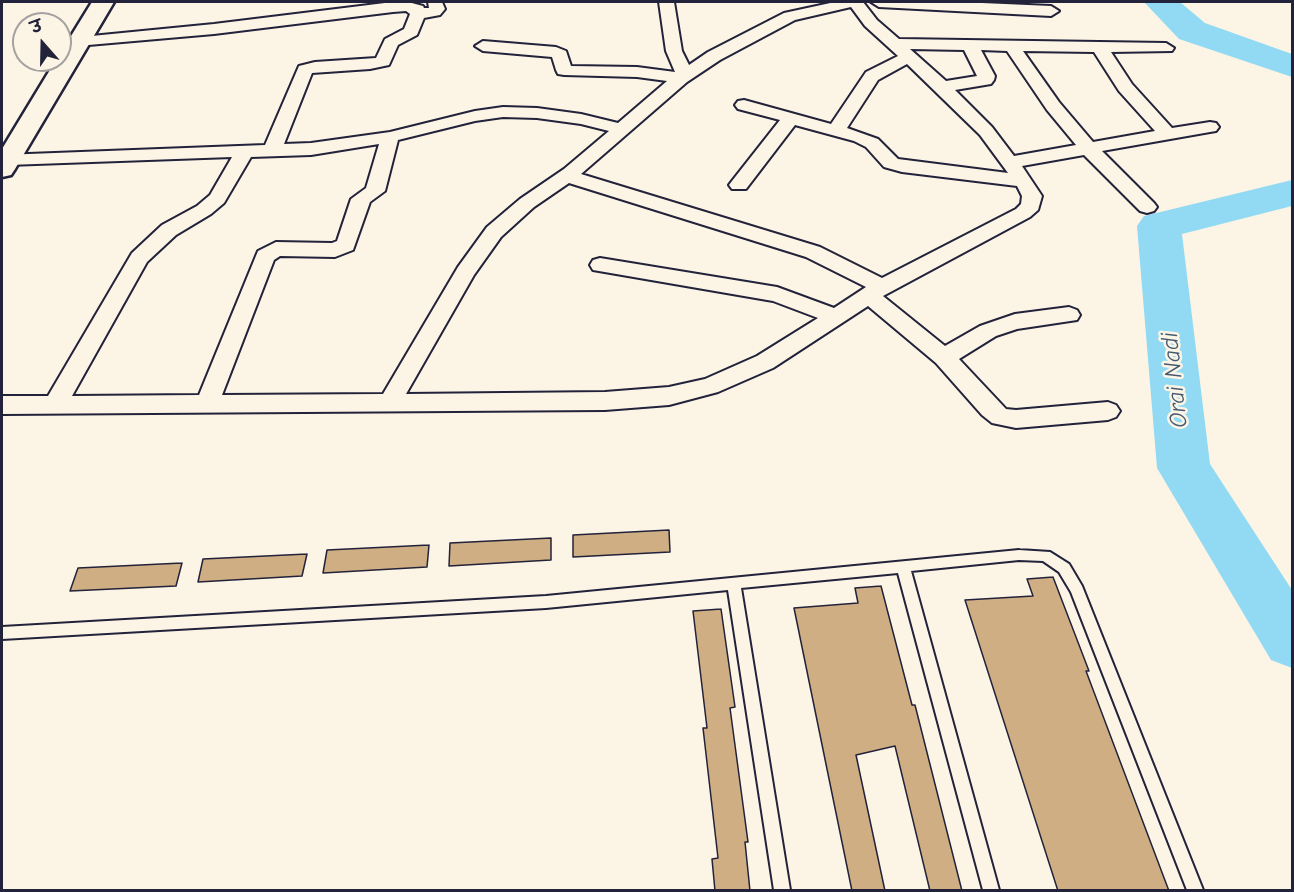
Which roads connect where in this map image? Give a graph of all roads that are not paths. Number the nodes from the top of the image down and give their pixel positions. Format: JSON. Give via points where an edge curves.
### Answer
{"nodes":[{"id":1,"x":103,"y":2,"type":"edge"},
{"id":2,"x":286,"y":2,"type":"edge"},
{"id":3,"x":435,"y":2,"type":"edge"},
{"id":4,"x":666,"y":2,"type":"edge"},
{"id":5,"x":854,"y":2,"type":"edge"},
{"id":6,"x":879,"y":2,"type":"edge"},
{"id":7,"x":1051,"y":11,"type":"dead end"},
{"id":8,"x":418,"y":14,"type":"junction"},
{"id":9,"x":282,"y":20,"type":"junction"},
{"id":10,"x":77,"y":41,"type":"junction"},
{"id":11,"x":969,"y":44,"type":"junction"},
{"id":12,"x":1011,"y":45,"type":"junction"},
{"id":13,"x":483,"y":46,"type":"dead end"},
{"id":14,"x":1100,"y":48,"type":"junction"},
{"id":15,"x":1166,"y":48,"type":"dead end"},
{"id":16,"x":901,"y":50,"type":"junction"},
{"id":17,"x":683,"y":76,"type":"junction"},
{"id":18,"x":942,"y":87,"type":"junction"},
{"id":19,"x":744,"y":105,"type":"dead end"},
{"id":20,"x":790,"y":119,"type":"junction"},
{"id":21,"x":1210,"y":127,"type":"dead end"},
{"id":22,"x":622,"y":129,"type":"junction"},
{"id":23,"x":836,"y":130,"type":"junction"},
{"id":24,"x":1167,"y":134,"type":"junction"},
{"id":25,"x":390,"y":137,"type":"junction"},
{"id":26,"x":1088,"y":148,"type":"junction"},
{"id":27,"x":245,"y":151,"type":"junction"},
{"id":28,"x":272,"y":151,"type":"junction"},
{"id":29,"x":1010,"y":162,"type":"junction"},
{"id":30,"x":4,"y":164,"type":"edge"},
{"id":31,"x":567,"y":176,"type":"junction"},
{"id":32,"x":1024,"y":181,"type":"junction"},
{"id":33,"x":739,"y":185,"type":"dead end"},
{"id":34,"x":1147,"y":207,"type":"dead end"},
{"id":35,"x":600,"y":265,"type":"dead end"},
{"id":36,"x":876,"y":291,"type":"junction"},
{"id":37,"x":1069,"y":315,"type":"dead end"},
{"id":38,"x":836,"y":317,"type":"junction"},
{"id":39,"x":944,"y":357,"type":"junction"},
{"id":40,"x":390,"y":402,"type":"junction"},
{"id":41,"x":207,"y":403,"type":"junction"},
{"id":42,"x":2,"y":405,"type":"edge"},
{"id":43,"x":55,"y":405,"type":"junction"},
{"id":44,"x":1108,"y":411,"type":"dead end"},
{"id":45,"x":903,"y":566,"type":"junction"},
{"id":46,"x":734,"y":583,"type":"junction"},
{"id":47,"x":2,"y":633,"type":"edge"},
{"id":48,"x":782,"y":891,"type":"edge"},
{"id":49,"x":991,"y":891,"type":"edge"},
{"id":50,"x":1196,"y":891,"type":"edge"}],
"edges":[{"from":1,"to":10,"type":"street"},
{"from":2,"to":9,"type":"street"},
{"from":3,"to":8,"type":"street","via":[[434,12]]},
{"from":4,"to":17,"type":"street","via":[[674,51]]},
{"from":5,"to":16,"type":"street"},
{"from":5,"to":17,"type":"street","via":[[790,16]]},
{"from":6,"to":7,"type":"street"},
{"from":8,"to":9,"type":"street","via":[[417,9],[407,6]]},
{"from":8,"to":28,"type":"street","via":[[408,35],[391,42],[383,61],[304,70]]},
{"from":9,"to":10,"type":"street"},
{"from":10,"to":30,"type":"street"},
{"from":11,"to":12,"type":"street"},
{"from":11,"to":16,"type":"street"},
{"from":11,"to":18,"type":"street","via":[[987,76],[985,80]]},
{"from":12,"to":14,"type":"street"},
{"from":12,"to":26,"type":"street","via":[[1035,83]]},
{"from":13,"to":17,"type":"street","via":[[556,52],[564,70]]},
{"from":14,"to":15,"type":"street"},
{"from":14,"to":24,"type":"street","via":[[1125,87]]},
{"from":16,"to":18,"type":"street"},
{"from":16,"to":23,"type":"street","via":[[872,76]]},
{"from":17,"to":22,"type":"street"},
{"from":18,"to":29,"type":"street","via":[[986,130]]},
{"from":19,"to":20,"type":"street"},
{"from":20,"to":23,"type":"street"},
{"from":20,"to":33,"type":"street"},
{"from":21,"to":24,"type":"street"},
{"from":22,"to":25,"type":"street","via":[[581,119],[503,112]]},
{"from":22,"to":31,"type":"street"},
{"from":23,"to":32,"type":"street","via":[[872,143],[885,158],[902,166]]},
{"from":24,"to":26,"type":"street"},
{"from":25,"to":28,"type":"street"},
{"from":25,"to":41,"type":"street","via":[[375,190],[362,199],[346,244],[335,250],[276,249],[265,256]]},
{"from":26,"to":29,"type":"street"},
{"from":26,"to":34,"type":"street"},
{"from":27,"to":28,"type":"street"},
{"from":27,"to":30,"type":"street"},
{"from":27,"to":43,"type":"street","via":[[217,199],[169,230],[139,258]]},
{"from":29,"to":32,"type":"street"},
{"from":31,"to":36,"type":"street","via":[[813,252],[851,269]]},
{"from":31,"to":40,"type":"street","via":[[494,232],[465,272]]},
{"from":32,"to":36,"type":"street","via":[[1032,196],[1032,206],[1023,213]]},
{"from":35,"to":38,"type":"street","via":[[777,294]]},
{"from":36,"to":38,"type":"street"},
{"from":36,"to":39,"type":"street"},
{"from":37,"to":39,"type":"street","via":[[1015,322],[988,331]]},
{"from":38,"to":40,"type":"street","via":[[765,362],[710,386],[669,396],[605,401]]},
{"from":39,"to":44,"type":"street","via":[[1000,417]]},
{"from":40,"to":41,"type":"street"},
{"from":41,"to":43,"type":"street"},
{"from":42,"to":43,"type":"street"},
{"from":45,"to":46,"type":"lane"},
{"from":45,"to":49,"type":"lane"},
{"from":45,"to":50,"type":"lane","via":[[1019,555],[1045,556],[1064,568],[1077,591]]},
{"from":46,"to":47,"type":"lane","via":[[546,602]]},
{"from":46,"to":48,"type":"lane"}]}
